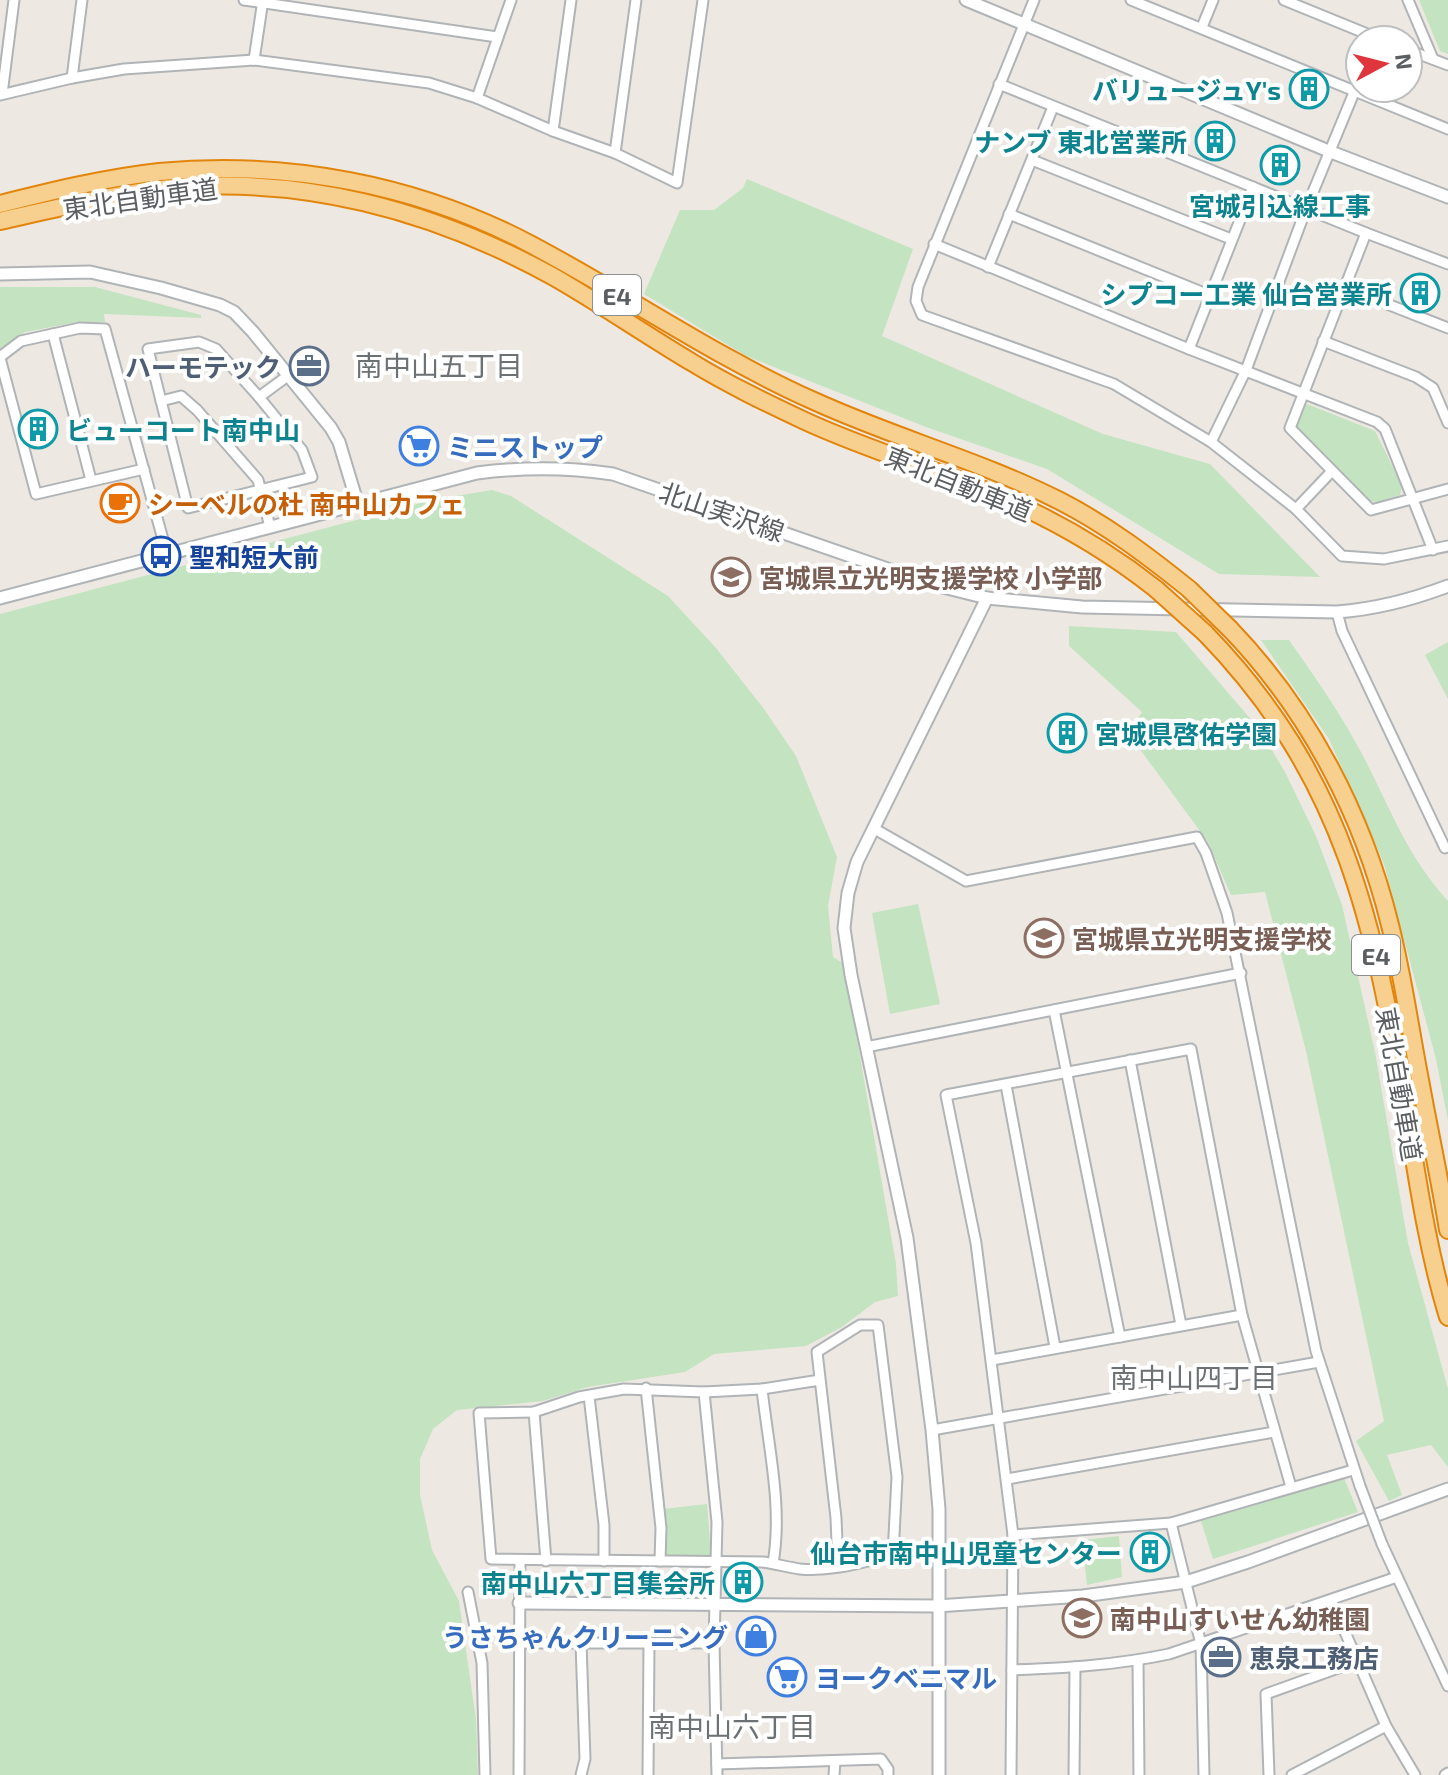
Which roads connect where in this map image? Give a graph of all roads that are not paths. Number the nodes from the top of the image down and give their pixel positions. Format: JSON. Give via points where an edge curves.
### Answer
{"nodes":[{"id":1,"x":14,"y":0,"type":"edge"},
{"id":2,"x":82,"y":0,"type":"edge"},
{"id":3,"x":244,"y":0,"type":"edge"},
{"id":4,"x":511,"y":0,"type":"edge"},
{"id":5,"x":571,"y":0,"type":"edge"},
{"id":6,"x":636,"y":0,"type":"edge"},
{"id":7,"x":696,"y":0,"type":"edge"},
{"id":8,"x":703,"y":0,"type":"edge"},
{"id":9,"x":966,"y":0,"type":"edge"},
{"id":10,"x":1034,"y":0,"type":"edge"},
{"id":11,"x":1131,"y":0,"type":"edge"},
{"id":12,"x":1213,"y":0,"type":"edge"},
{"id":13,"x":1284,"y":0,"type":"edge"},
{"id":14,"x":1408,"y":0,"type":"edge"},
{"id":15,"x":263,"y":1,"type":"edge"},
{"id":16,"x":1344,"y":25,"type":"edge"},
{"id":17,"x":1023,"y":26,"type":"junction"},
{"id":18,"x":1202,"y":27,"type":"junction"},
{"id":19,"x":497,"y":37,"type":"junction"},
{"id":20,"x":1424,"y":56,"type":"edge"},
{"id":21,"x":1433,"y":59,"type":"junction"},
{"id":22,"x":254,"y":60,"type":"junction"},
{"id":23,"x":1448,"y":65,"type":"edge"},
{"id":24,"x":72,"y":78,"type":"junction"},
{"id":25,"x":999,"y":84,"type":"junction"},
{"id":26,"x":1344,"y":86,"type":"edge"},
{"id":27,"x":1,"y":94,"type":"edge"},
{"id":28,"x":477,"y":98,"type":"junction"},
{"id":29,"x":1350,"y":104,"type":"edge"},
{"id":30,"x":1387,"y":104,"type":"edge"},
{"id":31,"x":1053,"y":107,"type":"junction"},
{"id":32,"x":1448,"y":129,"type":"edge"},
{"id":33,"x":553,"y":131,"type":"junction"},
{"id":34,"x":1331,"y":152,"type":"junction"},
{"id":35,"x":615,"y":153,"type":"junction"},
{"id":36,"x":1032,"y":160,"type":"junction"},
{"id":37,"x":1253,"y":187,"type":"junction"},
{"id":38,"x":1448,"y":197,"type":"edge"},
{"id":39,"x":0,"y":204,"type":"edge"},
{"id":40,"x":1306,"y":209,"type":"junction"},
{"id":41,"x":1009,"y":214,"type":"junction"},
{"id":42,"x":0,"y":221,"type":"edge"},
{"id":43,"x":1366,"y":233,"type":"junction"},
{"id":44,"x":1231,"y":239,"type":"junction"},
{"id":45,"x":934,"y":244,"type":"junction"},
{"id":46,"x":1448,"y":264,"type":"edge"},
{"id":47,"x":988,"y":267,"type":"junction"},
{"id":48,"x":0,"y":274,"type":"edge"},
{"id":49,"x":1344,"y":287,"type":"junction"},
{"id":50,"x":1209,"y":295,"type":"junction"},
{"id":51,"x":1448,"y":328,"type":"edge"},
{"id":52,"x":53,"y":334,"type":"junction"},
{"id":53,"x":1323,"y":341,"type":"junction"},
{"id":54,"x":1189,"y":349,"type":"junction"},
{"id":55,"x":0,"y":357,"type":"edge"},
{"id":56,"x":1246,"y":370,"type":"junction"},
{"id":57,"x":289,"y":375,"type":"junction"},
{"id":58,"x":1305,"y":394,"type":"junction"},
{"id":59,"x":259,"y":397,"type":"junction"},
{"id":60,"x":161,"y":401,"type":"junction"},
{"id":61,"x":1448,"y":423,"type":"edge"},
{"id":62,"x":1211,"y":442,"type":"junction"},
{"id":63,"x":144,"y":469,"type":"junction"},
{"id":64,"x":1332,"y":471,"type":"junction"},
{"id":65,"x":91,"y":480,"type":"junction"},
{"id":66,"x":1448,"y":489,"type":"edge"},
{"id":67,"x":261,"y":490,"type":"junction"},
{"id":68,"x":1414,"y":500,"type":"junction"},
{"id":69,"x":358,"y":505,"type":"junction"},
{"id":70,"x":1296,"y":509,"type":"junction"},
{"id":71,"x":270,"y":527,"type":"junction"},
{"id":72,"x":1448,"y":546,"type":"edge"},
{"id":73,"x":1433,"y":550,"type":"junction"},
{"id":74,"x":167,"y":554,"type":"junction"},
{"id":75,"x":1448,"y":586,"type":"edge"},
{"id":76,"x":0,"y":598,"type":"edge"},
{"id":77,"x":987,"y":598,"type":"junction"},
{"id":78,"x":1337,"y":612,"type":"junction"},
{"id":79,"x":873,"y":828,"type":"junction"},
{"id":80,"x":1445,"y":848,"type":"dead end"},
{"id":81,"x":1241,"y":973,"type":"junction"},
{"id":82,"x":1054,"y":1010,"type":"junction"},
{"id":83,"x":866,"y":1047,"type":"junction"},
{"id":84,"x":1130,"y":1060,"type":"junction"},
{"id":85,"x":1067,"y":1071,"type":"junction"},
{"id":86,"x":1006,"y":1085,"type":"junction"},
{"id":87,"x":1448,"y":1230,"type":"edge"},
{"id":88,"x":1242,"y":1315,"type":"junction"},
{"id":89,"x":1448,"y":1317,"type":"edge"},
{"id":90,"x":1181,"y":1325,"type":"junction"},
{"id":91,"x":1120,"y":1337,"type":"junction"},
{"id":92,"x":1055,"y":1347,"type":"junction"},
{"id":93,"x":992,"y":1360,"type":"junction"},
{"id":94,"x":1319,"y":1362,"type":"junction"},
{"id":95,"x":1259,"y":1373,"type":"junction"},
{"id":96,"x":820,"y":1380,"type":"junction"},
{"id":97,"x":646,"y":1388,"type":"junction"},
{"id":98,"x":762,"y":1389,"type":"junction"},
{"id":99,"x":704,"y":1392,"type":"junction"},
{"id":100,"x":589,"y":1396,"type":"junction"},
{"id":101,"x":534,"y":1412,"type":"junction"},
{"id":102,"x":998,"y":1419,"type":"junction"},
{"id":103,"x":932,"y":1430,"type":"junction"},
{"id":104,"x":1274,"y":1432,"type":"junction"},
{"id":105,"x":1353,"y":1470,"type":"junction"},
{"id":106,"x":1007,"y":1479,"type":"junction"},
{"id":107,"x":1291,"y":1487,"type":"junction"},
{"id":108,"x":1448,"y":1489,"type":"edge"},
{"id":109,"x":1171,"y":1523,"type":"junction"},
{"id":110,"x":1013,"y":1535,"type":"junction"},
{"id":111,"x":520,"y":1561,"type":"junction"},
{"id":112,"x":546,"y":1561,"type":"junction"},
{"id":113,"x":604,"y":1561,"type":"junction"},
{"id":114,"x":660,"y":1561,"type":"junction"},
{"id":115,"x":717,"y":1561,"type":"junction"},
{"id":116,"x":773,"y":1563,"type":"junction"},
{"id":117,"x":838,"y":1567,"type":"junction"},
{"id":118,"x":1397,"y":1577,"type":"junction"},
{"id":119,"x":1186,"y":1582,"type":"junction"},
{"id":120,"x":468,"y":1592,"type":"dead end"},
{"id":121,"x":1014,"y":1600,"type":"junction"},
{"id":122,"x":1331,"y":1600,"type":"junction"},
{"id":123,"x":519,"y":1603,"type":"junction"},
{"id":124,"x":716,"y":1604,"type":"junction"},
{"id":125,"x":937,"y":1606,"type":"junction"},
{"id":126,"x":519,"y":1643,"type":"junction"},
{"id":127,"x":581,"y":1643,"type":"junction"},
{"id":128,"x":649,"y":1643,"type":"junction"},
{"id":129,"x":714,"y":1643,"type":"junction"},
{"id":130,"x":1201,"y":1644,"type":"junction"},
{"id":131,"x":1138,"y":1661,"type":"junction"},
{"id":132,"x":1358,"y":1661,"type":"junction"},
{"id":133,"x":1075,"y":1667,"type":"junction"},
{"id":134,"x":1012,"y":1670,"type":"junction"},
{"id":135,"x":1448,"y":1686,"type":"edge"},
{"id":136,"x":1386,"y":1726,"type":"junction"},
{"id":137,"x":835,"y":1761,"type":"junction"},
{"id":138,"x":777,"y":1762,"type":"junction"},
{"id":139,"x":717,"y":1770,"type":"edge"},
{"id":140,"x":485,"y":1775,"type":"edge"},
{"id":141,"x":519,"y":1775,"type":"edge"},
{"id":142,"x":581,"y":1775,"type":"edge"},
{"id":143,"x":648,"y":1775,"type":"edge"},
{"id":144,"x":777,"y":1775,"type":"edge"},
{"id":145,"x":834,"y":1775,"type":"edge"},
{"id":146,"x":888,"y":1775,"type":"edge"},
{"id":147,"x":939,"y":1775,"type":"edge"},
{"id":148,"x":1011,"y":1775,"type":"edge"},
{"id":149,"x":1074,"y":1775,"type":"edge"},
{"id":150,"x":1139,"y":1775,"type":"edge"},
{"id":151,"x":1204,"y":1775,"type":"edge"},
{"id":152,"x":1269,"y":1775,"type":"edge"},
{"id":153,"x":1292,"y":1775,"type":"edge"},
{"id":154,"x":1415,"y":1775,"type":"edge"}],
"edges":[{"from":1,"to":27,"type":"street"},
{"from":2,"to":24,"type":"street"},
{"from":3,"to":15,"type":"street"},
{"from":4,"to":19,"type":"street"},
{"from":5,"to":33,"type":"street"},
{"from":6,"to":35,"type":"street"},
{"from":7,"to":8,"type":"street"},
{"from":8,"to":35,"type":"street","via":[[677,183]]},
{"from":9,"to":17,"type":"street"},
{"from":10,"to":17,"type":"street"},
{"from":11,"to":18,"type":"street"},
{"from":12,"to":18,"type":"street"},
{"from":13,"to":16,"type":"street"},
{"from":14,"to":21,"type":"street"},
{"from":15,"to":19,"type":"street"},
{"from":15,"to":22,"type":"street"},
{"from":17,"to":25,"type":"street"},
{"from":17,"to":34,"type":"street"},
{"from":18,"to":26,"type":"street"},
{"from":19,"to":28,"type":"street"},
{"from":20,"to":21,"type":"street"},
{"from":21,"to":23,"type":"street"},
{"from":22,"to":24,"type":"street"},
{"from":22,"to":28,"type":"street","via":[[429,83]]},
{"from":24,"to":27,"type":"street"},
{"from":25,"to":31,"type":"street"},
{"from":25,"to":45,"type":"street"},
{"from":28,"to":33,"type":"street"},
{"from":29,"to":34,"type":"street"},
{"from":30,"to":32,"type":"street"},
{"from":31,"to":36,"type":"street"},
{"from":31,"to":37,"type":"street"},
{"from":33,"to":35,"type":"street"},
{"from":34,"to":38,"type":"street"},
{"from":34,"to":40,"type":"street"},
{"from":36,"to":41,"type":"street"},
{"from":36,"to":44,"type":"street"},
{"from":37,"to":40,"type":"street"},
{"from":37,"to":44,"type":"street"},
{"from":39,"to":87,"type":"highway","name":"東北自動車道","number":"E4","bridge":true,"via":[[116,178],[222,169],[314,175],[422,199],[527,242],[813,401],[1061,501],[1135,546],[1189,589],[1271,676],[1321,750],[1360,834],[1399,960]]},
{"from":40,"to":43,"type":"street"},
{"from":40,"to":56,"type":"street"},
{"from":41,"to":47,"type":"street"},
{"from":41,"to":50,"type":"street"},
{"from":42,"to":89,"type":"highway","name":"東北自動車道","number":"E4","bridge":true,"via":[[120,195],[222,186],[313,192],[386,206],[529,264],[778,408],[1042,516],[1098,547],[1156,589],[1248,679],[1292,740],[1349,860],[1375,948],[1420,1197]]},
{"from":43,"to":46,"type":"street"},
{"from":43,"to":49,"type":"street"},
{"from":44,"to":50,"type":"street"},
{"from":45,"to":47,"type":"street"},
{"from":45,"to":62,"type":"street","via":[[916,301],[922,315],[1114,384]]},
{"from":47,"to":54,"type":"street"},
{"from":48,"to":57,"type":"street","via":[[90,272],[210,301],[234,312]]},
{"from":49,"to":51,"type":"street"},
{"from":49,"to":53,"type":"street"},
{"from":50,"to":54,"type":"street"},
{"from":52,"to":55,"type":"street","via":[[21,341]]},
{"from":52,"to":63,"type":"street","via":[[105,329]]},
{"from":52,"to":65,"type":"street"},
{"from":53,"to":58,"type":"street"},
{"from":53,"to":61,"type":"street","via":[[1433,388]]},
{"from":54,"to":56,"type":"street"},
{"from":55,"to":65,"type":"street","via":[[36,494]]},
{"from":56,"to":58,"type":"street"},
{"from":56,"to":62,"type":"street"},
{"from":57,"to":59,"type":"street"},
{"from":57,"to":69,"type":"street","via":[[339,442]]},
{"from":58,"to":64,"type":"street","via":[[1290,428]]},
{"from":58,"to":68,"type":"street","via":[[1385,429]]},
{"from":59,"to":60,"type":"street","via":[[216,349],[199,342],[148,349]]},
{"from":59,"to":67,"type":"street","via":[[302,450],[312,477]]},
{"from":60,"to":67,"type":"street","via":[[181,396],[197,410]]},
{"from":60,"to":67,"type":"street","via":[[188,508]]},
{"from":62,"to":70,"type":"street"},
{"from":63,"to":65,"type":"street"},
{"from":63,"to":74,"type":"street"},
{"from":64,"to":68,"type":"street","via":[[1371,510]]},
{"from":64,"to":70,"type":"street"},
{"from":66,"to":68,"type":"street"},
{"from":67,"to":71,"type":"street"},
{"from":68,"to":73,"type":"street"},
{"from":69,"to":71,"type":"street","name":"北山実沢線"},
{"from":69,"to":77,"type":"street","name":"北山実沢線","via":[[477,473],[588,470]]},
{"from":70,"to":73,"type":"street","via":[[1342,556],[1384,559]]},
{"from":71,"to":74,"type":"street","name":"北山実沢線"},
{"from":72,"to":73,"type":"street"},
{"from":74,"to":76,"type":"street","name":"北山実沢線"},
{"from":75,"to":78,"type":"street","name":"北山実沢線","via":[[1399,603]]},
{"from":77,"to":78,"type":"street","name":"北山実沢線","via":[[1082,607]]},
{"from":77,"to":79,"type":"street"},
{"from":78,"to":80,"type":"street"},
{"from":79,"to":81,"type":"street","via":[[966,881],[1197,837],[1227,913]]},
{"from":79,"to":83,"type":"street","via":[[848,893],[844,928]]},
{"from":81,"to":82,"type":"street"},
{"from":81,"to":94,"type":"street"},
{"from":82,"to":83,"type":"street"},
{"from":82,"to":85,"type":"street"},
{"from":83,"to":103,"type":"street","via":[[907,1238]]},
{"from":84,"to":85,"type":"street"},
{"from":84,"to":88,"type":"street","via":[[1191,1049]]},
{"from":84,"to":90,"type":"street"},
{"from":85,"to":86,"type":"street"},
{"from":85,"to":91,"type":"street"},
{"from":86,"to":92,"type":"street"},
{"from":86,"to":93,"type":"street","via":[[946,1095],[976,1243]]},
{"from":88,"to":90,"type":"street"},
{"from":88,"to":95,"type":"street"},
{"from":90,"to":91,"type":"street"},
{"from":91,"to":92,"type":"street"},
{"from":92,"to":93,"type":"street"},
{"from":93,"to":102,"type":"street"},
{"from":94,"to":95,"type":"street"},
{"from":94,"to":105,"type":"street"},
{"from":95,"to":102,"type":"street"},
{"from":95,"to":104,"type":"street"},
{"from":96,"to":98,"type":"street"},
{"from":96,"to":117,"type":"street"},
{"from":96,"to":117,"type":"street","via":[[817,1352],[860,1325],[878,1325],[897,1477],[893,1555]]},
{"from":97,"to":99,"type":"street"},
{"from":97,"to":100,"type":"street"},
{"from":97,"to":114,"type":"street"},
{"from":98,"to":99,"type":"street"},
{"from":98,"to":116,"type":"street","via":[[777,1541]]},
{"from":99,"to":115,"type":"street"},
{"from":100,"to":101,"type":"street"},
{"from":100,"to":113,"type":"street"},
{"from":101,"to":111,"type":"street","via":[[479,1413],[491,1559]]},
{"from":101,"to":112,"type":"street"},
{"from":102,"to":103,"type":"street"},
{"from":102,"to":106,"type":"street"},
{"from":103,"to":125,"type":"street","via":[[939,1509]]},
{"from":104,"to":106,"type":"street"},
{"from":104,"to":107,"type":"street"},
{"from":105,"to":107,"type":"street"},
{"from":105,"to":118,"type":"street","bridge":true},
{"from":106,"to":110,"type":"street"},
{"from":107,"to":109,"type":"street"},
{"from":108,"to":119,"type":"street"},
{"from":109,"to":110,"type":"street"},
{"from":109,"to":119,"type":"street"},
{"from":110,"to":121,"type":"street"},
{"from":111,"to":112,"type":"street"},
{"from":111,"to":123,"type":"street"},
{"from":112,"to":113,"type":"street"},
{"from":113,"to":114,"type":"street"},
{"from":114,"to":115,"type":"street"},
{"from":115,"to":116,"type":"street"},
{"from":115,"to":124,"type":"street"},
{"from":116,"to":117,"type":"street","via":[[801,1569]]},
{"from":118,"to":122,"type":"street"},
{"from":118,"to":135,"type":"street"},
{"from":119,"to":121,"type":"street"},
{"from":119,"to":130,"type":"street"},
{"from":120,"to":140,"type":"street","via":[[482,1663]]},
{"from":121,"to":125,"type":"street"},
{"from":121,"to":134,"type":"street"},
{"from":122,"to":130,"type":"street"},
{"from":122,"to":132,"type":"street"},
{"from":123,"to":124,"type":"street"},
{"from":123,"to":126,"type":"street"},
{"from":124,"to":125,"type":"street"},
{"from":124,"to":129,"type":"street"},
{"from":125,"to":147,"type":"street"},
{"from":126,"to":127,"type":"street"},
{"from":126,"to":141,"type":"street"},
{"from":127,"to":128,"type":"street"},
{"from":127,"to":142,"type":"street"},
{"from":128,"to":129,"type":"street"},
{"from":128,"to":143,"type":"street"},
{"from":129,"to":139,"type":"street"},
{"from":130,"to":131,"type":"street"},
{"from":130,"to":151,"type":"street"},
{"from":131,"to":133,"type":"street"},
{"from":131,"to":150,"type":"street"},
{"from":132,"to":136,"type":"street"},
{"from":132,"to":152,"type":"street","via":[[1266,1694]]},
{"from":133,"to":134,"type":"street"},
{"from":133,"to":149,"type":"street"},
{"from":134,"to":148,"type":"street"},
{"from":136,"to":153,"type":"street"},
{"from":136,"to":154,"type":"street"},
{"from":137,"to":138,"type":"street"},
{"from":137,"to":145,"type":"street"},
{"from":137,"to":146,"type":"street","via":[[881,1759]]},
{"from":138,"to":139,"type":"street"},
{"from":138,"to":144,"type":"street"}]}
